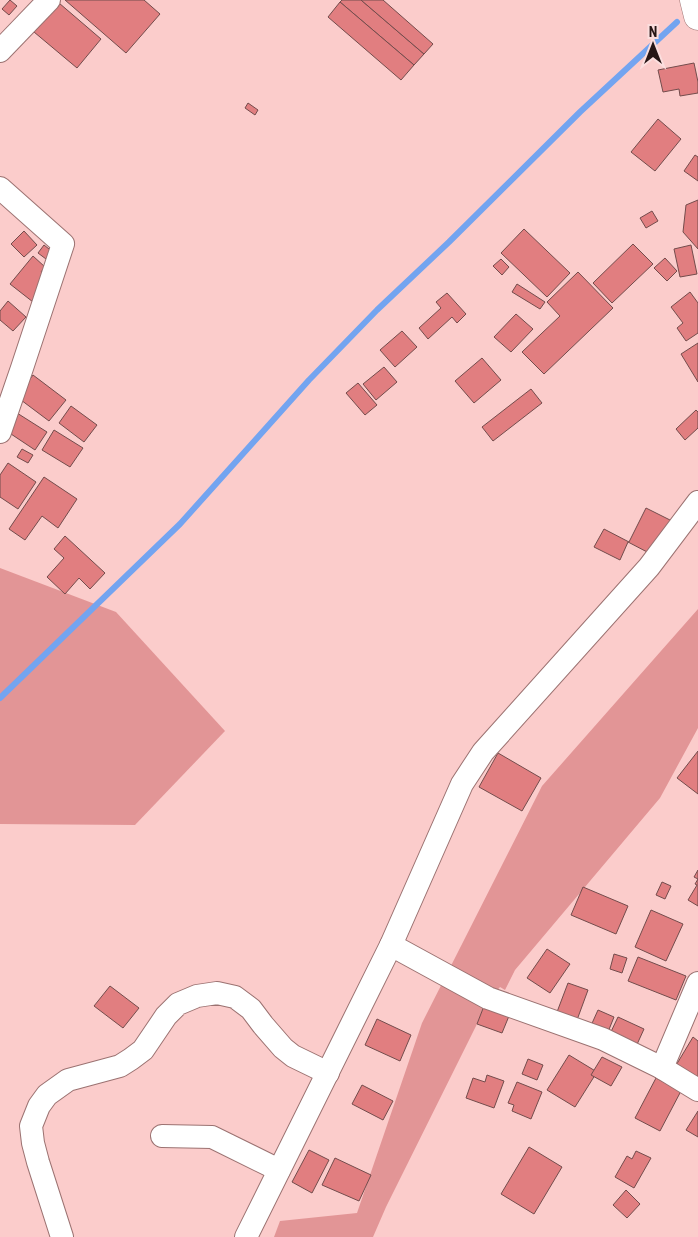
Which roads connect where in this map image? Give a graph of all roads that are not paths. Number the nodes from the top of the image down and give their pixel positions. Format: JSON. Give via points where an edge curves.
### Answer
{"nodes":[{"id":1,"x":49,"y":0,"type":"edge"},
{"id":2,"x":694,"y":0,"type":"edge"},
{"id":3,"x":698,"y":16,"type":"edge"},
{"id":4,"x":0,"y":52,"type":"edge"},
{"id":5,"x":0,"y":188,"type":"edge"},
{"id":6,"x":0,"y":432,"type":"edge"},
{"id":7,"x":698,"y":502,"type":"edge"},
{"id":8,"x":391,"y":944,"type":"junction"},
{"id":9,"x":698,"y":983,"type":"edge"},
{"id":10,"x":662,"y":1068,"type":"junction"},
{"id":11,"x":328,"y":1073,"type":"junction"},
{"id":12,"x":698,"y":1090,"type":"edge"},
{"id":13,"x":162,"y":1136,"type":"dead end"},
{"id":14,"x":279,"y":1170,"type":"junction"},
{"id":15,"x":62,"y":1237,"type":"edge"},
{"id":16,"x":246,"y":1237,"type":"edge"}],
"edges":[{"from":1,"to":4,"type":"street"},
{"from":2,"to":3,"type":"highway"},
{"from":5,"to":6,"type":"street","via":[[63,244]]},
{"from":7,"to":8,"type":"street","via":[[649,567],[483,752],[462,784]]},
{"from":8,"to":10,"type":"street","via":[[488,998],[603,1039]]},
{"from":8,"to":11,"type":"street"},
{"from":9,"to":10,"type":"street"},
{"from":10,"to":12,"type":"street"},
{"from":11,"to":14,"type":"street"},
{"from":11,"to":15,"type":"street","via":[[283,1048],[250,1009],[235,997],[217,993],[196,996],[178,1004],[143,1050],[131,1059],[120,1066],[68,1080],[47,1095],[39,1106],[31,1126],[33,1143]]},
{"from":13,"to":14,"type":"street","via":[[212,1137]]},
{"from":14,"to":16,"type":"street"}]}
